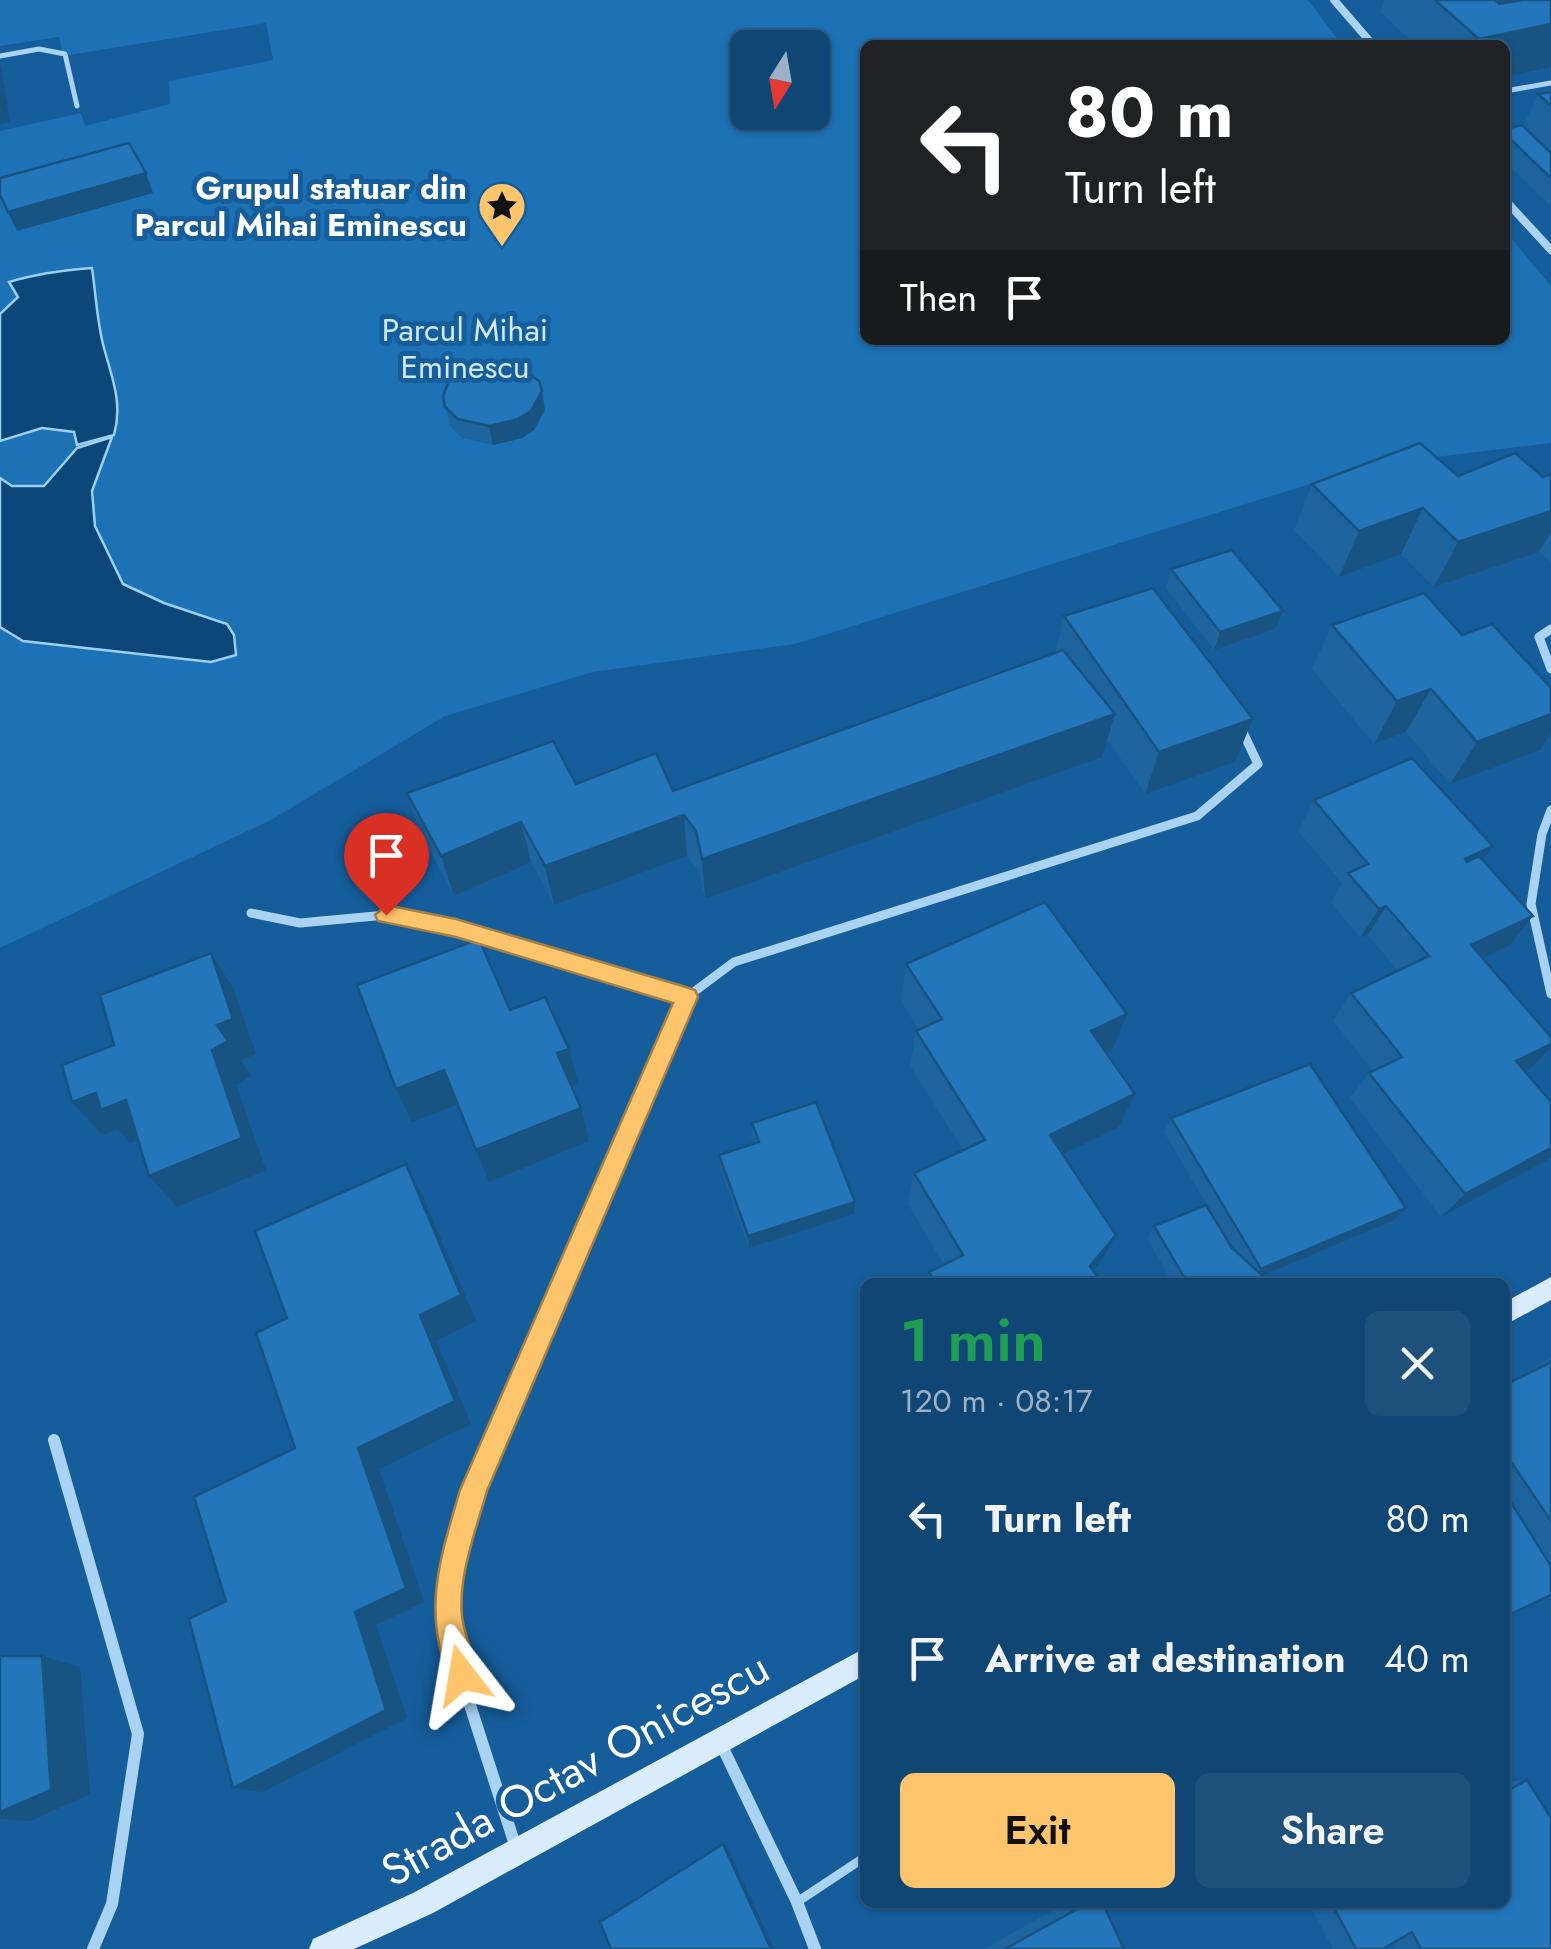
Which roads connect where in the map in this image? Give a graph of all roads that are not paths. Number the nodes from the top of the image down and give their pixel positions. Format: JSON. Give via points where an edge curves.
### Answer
{"nodes":[{"id":1,"x":1334,"y":0,"type":"edge"},
{"id":2,"x":1368,"y":40,"type":"edge"},
{"id":3,"x":0,"y":56,"type":"edge"},
{"id":4,"x":1551,"y":82,"type":"edge"},
{"id":5,"x":1510,"y":90,"type":"edge"},
{"id":6,"x":77,"y":106,"type":"dead end"},
{"id":7,"x":1510,"y":205,"type":"edge"},
{"id":8,"x":1551,"y":250,"type":"edge"},
{"id":9,"x":1551,"y":629,"type":"edge"},
{"id":10,"x":1551,"y":670,"type":"edge"},
{"id":11,"x":1233,"y":710,"type":"edge"},
{"id":12,"x":1551,"y":810,"type":"edge"},
{"id":13,"x":251,"y":912,"type":"dead end"},
{"id":14,"x":1551,"y":994,"type":"edge"},
{"id":15,"x":686,"y":997,"type":"junction"},
{"id":16,"x":1551,"y":1288,"type":"edge"},
{"id":17,"x":1510,"y":1311,"type":"edge"},
{"id":18,"x":54,"y":1440,"type":"dead end"},
{"id":19,"x":860,"y":1663,"type":"edge"},
{"id":20,"x":718,"y":1738,"type":"junction"},
{"id":21,"x":517,"y":1852,"type":"junction"},
{"id":22,"x":860,"y":1859,"type":"edge"},
{"id":23,"x":797,"y":1902,"type":"junction"},
{"id":24,"x":94,"y":1949,"type":"edge"},
{"id":25,"x":323,"y":1949,"type":"edge"},
{"id":26,"x":816,"y":1949,"type":"edge"}],
"edges":[{"from":1,"to":2,"type":"street"},
{"from":3,"to":6,"type":"lane","via":[[39,49],[65,54]]},
{"from":4,"to":5,"type":"lane"},
{"from":7,"to":8,"type":"street"},
{"from":9,"to":10,"type":"street","via":[[1539,637]]},
{"from":11,"to":15,"type":"street","via":[[1258,764],[1197,816],[734,962]]},
{"from":12,"to":14,"type":"street","via":[[1530,904]]},
{"from":13,"to":15,"type":"street","via":[[300,923],[386,915],[456,928]]},
{"from":15,"to":21,"type":"street","via":[[474,1490],[454,1560],[447,1615]]},
{"from":16,"to":17,"type":"street"},
{"from":18,"to":24,"type":"street","via":[[138,1734],[112,1904]]},
{"from":19,"to":20,"type":"street","name":"Strada Octav Onicescu"},
{"from":20,"to":21,"type":"street","name":"Strada Octav Onicescu"},
{"from":20,"to":23,"type":"street"},
{"from":21,"to":25,"type":"street","name":"Strada Octav Onicescu"},
{"from":22,"to":23,"type":"lane"},
{"from":23,"to":26,"type":"street"}]}
